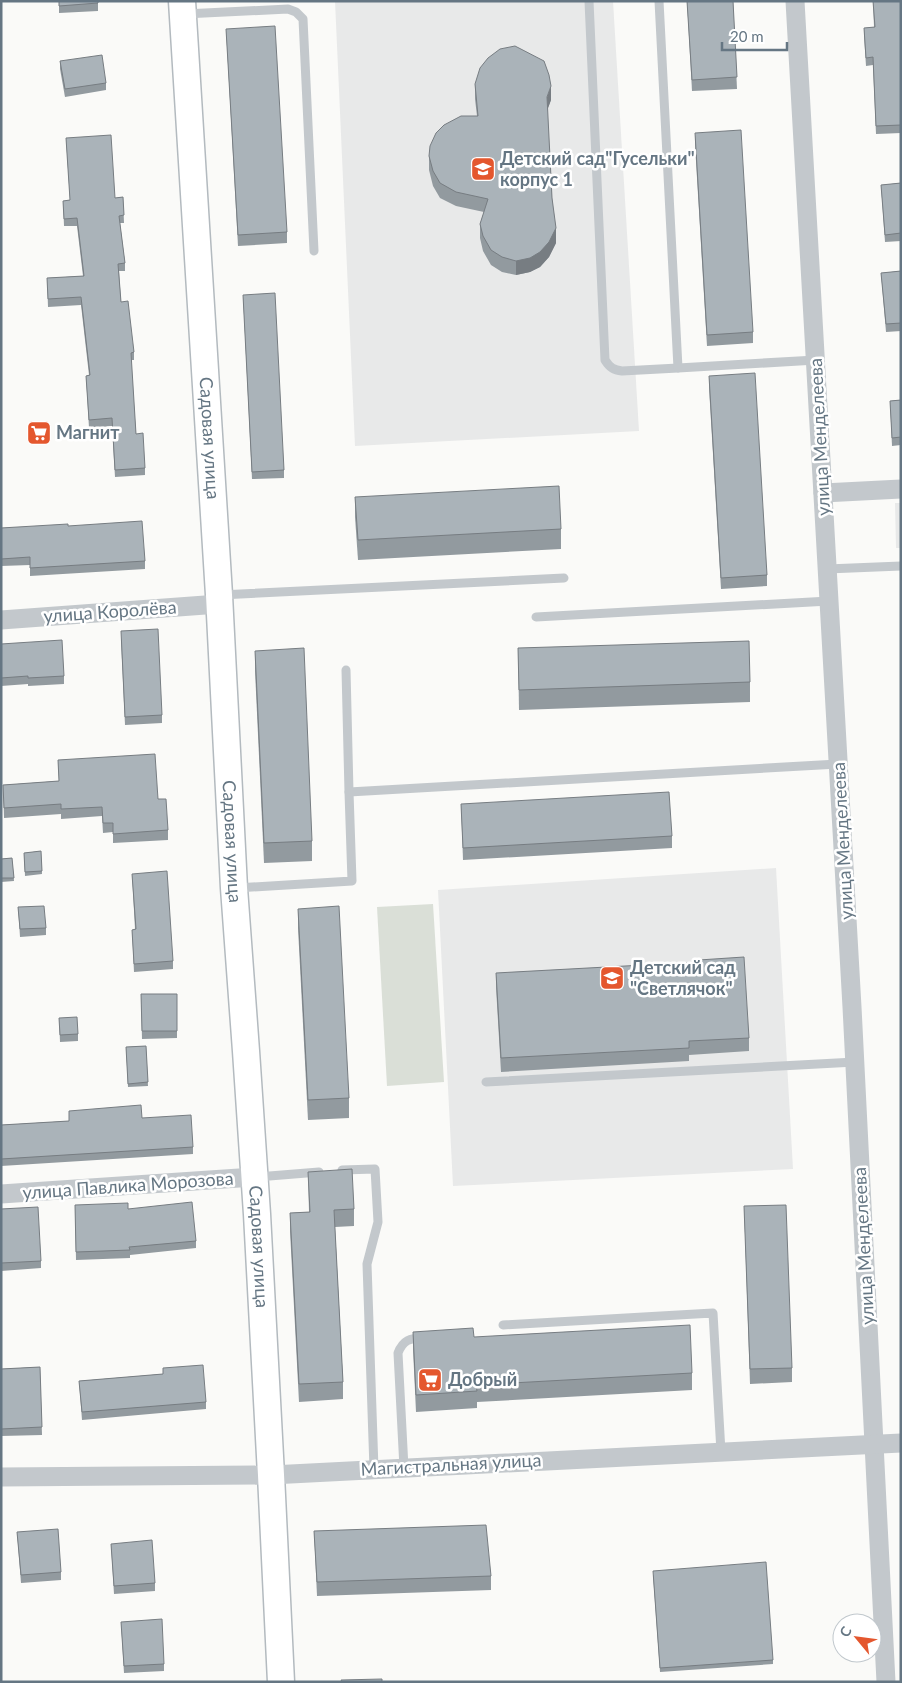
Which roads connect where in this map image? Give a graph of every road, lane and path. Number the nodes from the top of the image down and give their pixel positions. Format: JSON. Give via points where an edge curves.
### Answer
{"nodes":[{"id":1,"x":589,"y":1,"type":"edge"},
{"id":2,"x":659,"y":1,"type":"edge"},
{"id":3,"x":795,"y":1,"type":"edge"},
{"id":4,"x":182,"y":8,"type":"edge"},
{"id":5,"x":314,"y":251,"type":"dead end"},
{"id":6,"x":816,"y":360,"type":"junction"},
{"id":7,"x":678,"y":368,"type":"junction"},
{"id":8,"x":901,"y":489,"type":"edge"},
{"id":9,"x":823,"y":493,"type":"junction"},
{"id":10,"x":901,"y":566,"type":"edge"},
{"id":11,"x":827,"y":569,"type":"junction"},
{"id":12,"x":564,"y":578,"type":"dead end"},
{"id":13,"x":219,"y":600,"type":"junction"},
{"id":14,"x":829,"y":601,"type":"junction"},
{"id":15,"x":536,"y":617,"type":"dead end"},
{"id":16,"x":1,"y":620,"type":"edge"},
{"id":17,"x":346,"y":670,"type":"dead end"},
{"id":18,"x":838,"y":764,"type":"junction"},
{"id":19,"x":349,"y":792,"type":"junction"},
{"id":20,"x":234,"y":888,"type":"junction"},
{"id":21,"x":855,"y":1062,"type":"junction"},
{"id":22,"x":486,"y":1082,"type":"dead end"},
{"id":23,"x":254,"y":1177,"type":"junction"},
{"id":24,"x":1,"y":1194,"type":"edge"},
{"id":25,"x":503,"y":1325,"type":"dead end"},
{"id":26,"x":428,"y":1337,"type":"edge"},
{"id":27,"x":901,"y":1443,"type":"edge"},
{"id":28,"x":874,"y":1444,"type":"junction"},
{"id":29,"x":721,"y":1452,"type":"junction"},
{"id":30,"x":404,"y":1468,"type":"junction"},
{"id":31,"x":374,"y":1469,"type":"junction"},
{"id":32,"x":271,"y":1475,"type":"junction"},
{"id":33,"x":1,"y":1477,"type":"edge"},
{"id":34,"x":281,"y":1682,"type":"edge"},
{"id":35,"x":886,"y":1682,"type":"edge"}],
"edges":[{"from":1,"to":7,"type":"lane","via":[[605,360],[615,370],[622,371]]},
{"from":2,"to":7,"type":"lane"},
{"from":3,"to":6,"type":"street","name":"улица Менделеева"},
{"from":4,"to":5,"type":"lane","via":[[288,8],[303,19]]},
{"from":4,"to":13,"type":"street","name":"Садовая улица"},
{"from":6,"to":7,"type":"lane"},
{"from":6,"to":9,"type":"street","name":"улица Менделеева"},
{"from":8,"to":9,"type":"street"},
{"from":9,"to":11,"type":"street","name":"улица Менделеева"},
{"from":10,"to":11,"type":"lane"},
{"from":11,"to":14,"type":"street","name":"улица Менделеева"},
{"from":12,"to":13,"type":"lane"},
{"from":13,"to":16,"type":"street","name":"улица Королёва"},
{"from":13,"to":20,"type":"street","name":"Садовая улица"},
{"from":14,"to":15,"type":"lane"},
{"from":14,"to":18,"type":"street","name":"улица Менделеева"},
{"from":17,"to":19,"type":"lane"},
{"from":18,"to":19,"type":"lane"},
{"from":18,"to":21,"type":"street","name":"улица Менделеева"},
{"from":19,"to":20,"type":"lane","via":[[352,881]]},
{"from":20,"to":23,"type":"street","name":"Садовая улица"},
{"from":21,"to":22,"type":"lane"},
{"from":21,"to":28,"type":"street","name":"улица Менделеева"},
{"from":23,"to":24,"type":"street","name":"улица Павлика Морозова"},
{"from":23,"to":31,"type":"lane","via":[[375,1168],[378,1222],[368,1264]]},
{"from":23,"to":32,"type":"street","name":"Садовая улица"},
{"from":25,"to":29,"type":"lane","via":[[713,1313]]},
{"from":26,"to":30,"type":"lane","via":[[410,1338],[398,1352]]},
{"from":27,"to":28,"type":"street","name":"Магистральная улица"},
{"from":28,"to":29,"type":"street","name":"Магистральная улица"},
{"from":28,"to":35,"type":"street","name":"улица Менделеева"},
{"from":29,"to":30,"type":"street","name":"Магистральная улица"},
{"from":30,"to":31,"type":"street","name":"Магистральная улица"},
{"from":31,"to":32,"type":"street","name":"Магистральная улица"},
{"from":32,"to":33,"type":"street","name":"Магистральная улица"},
{"from":32,"to":34,"type":"street","name":"Садовая улица"}]}
